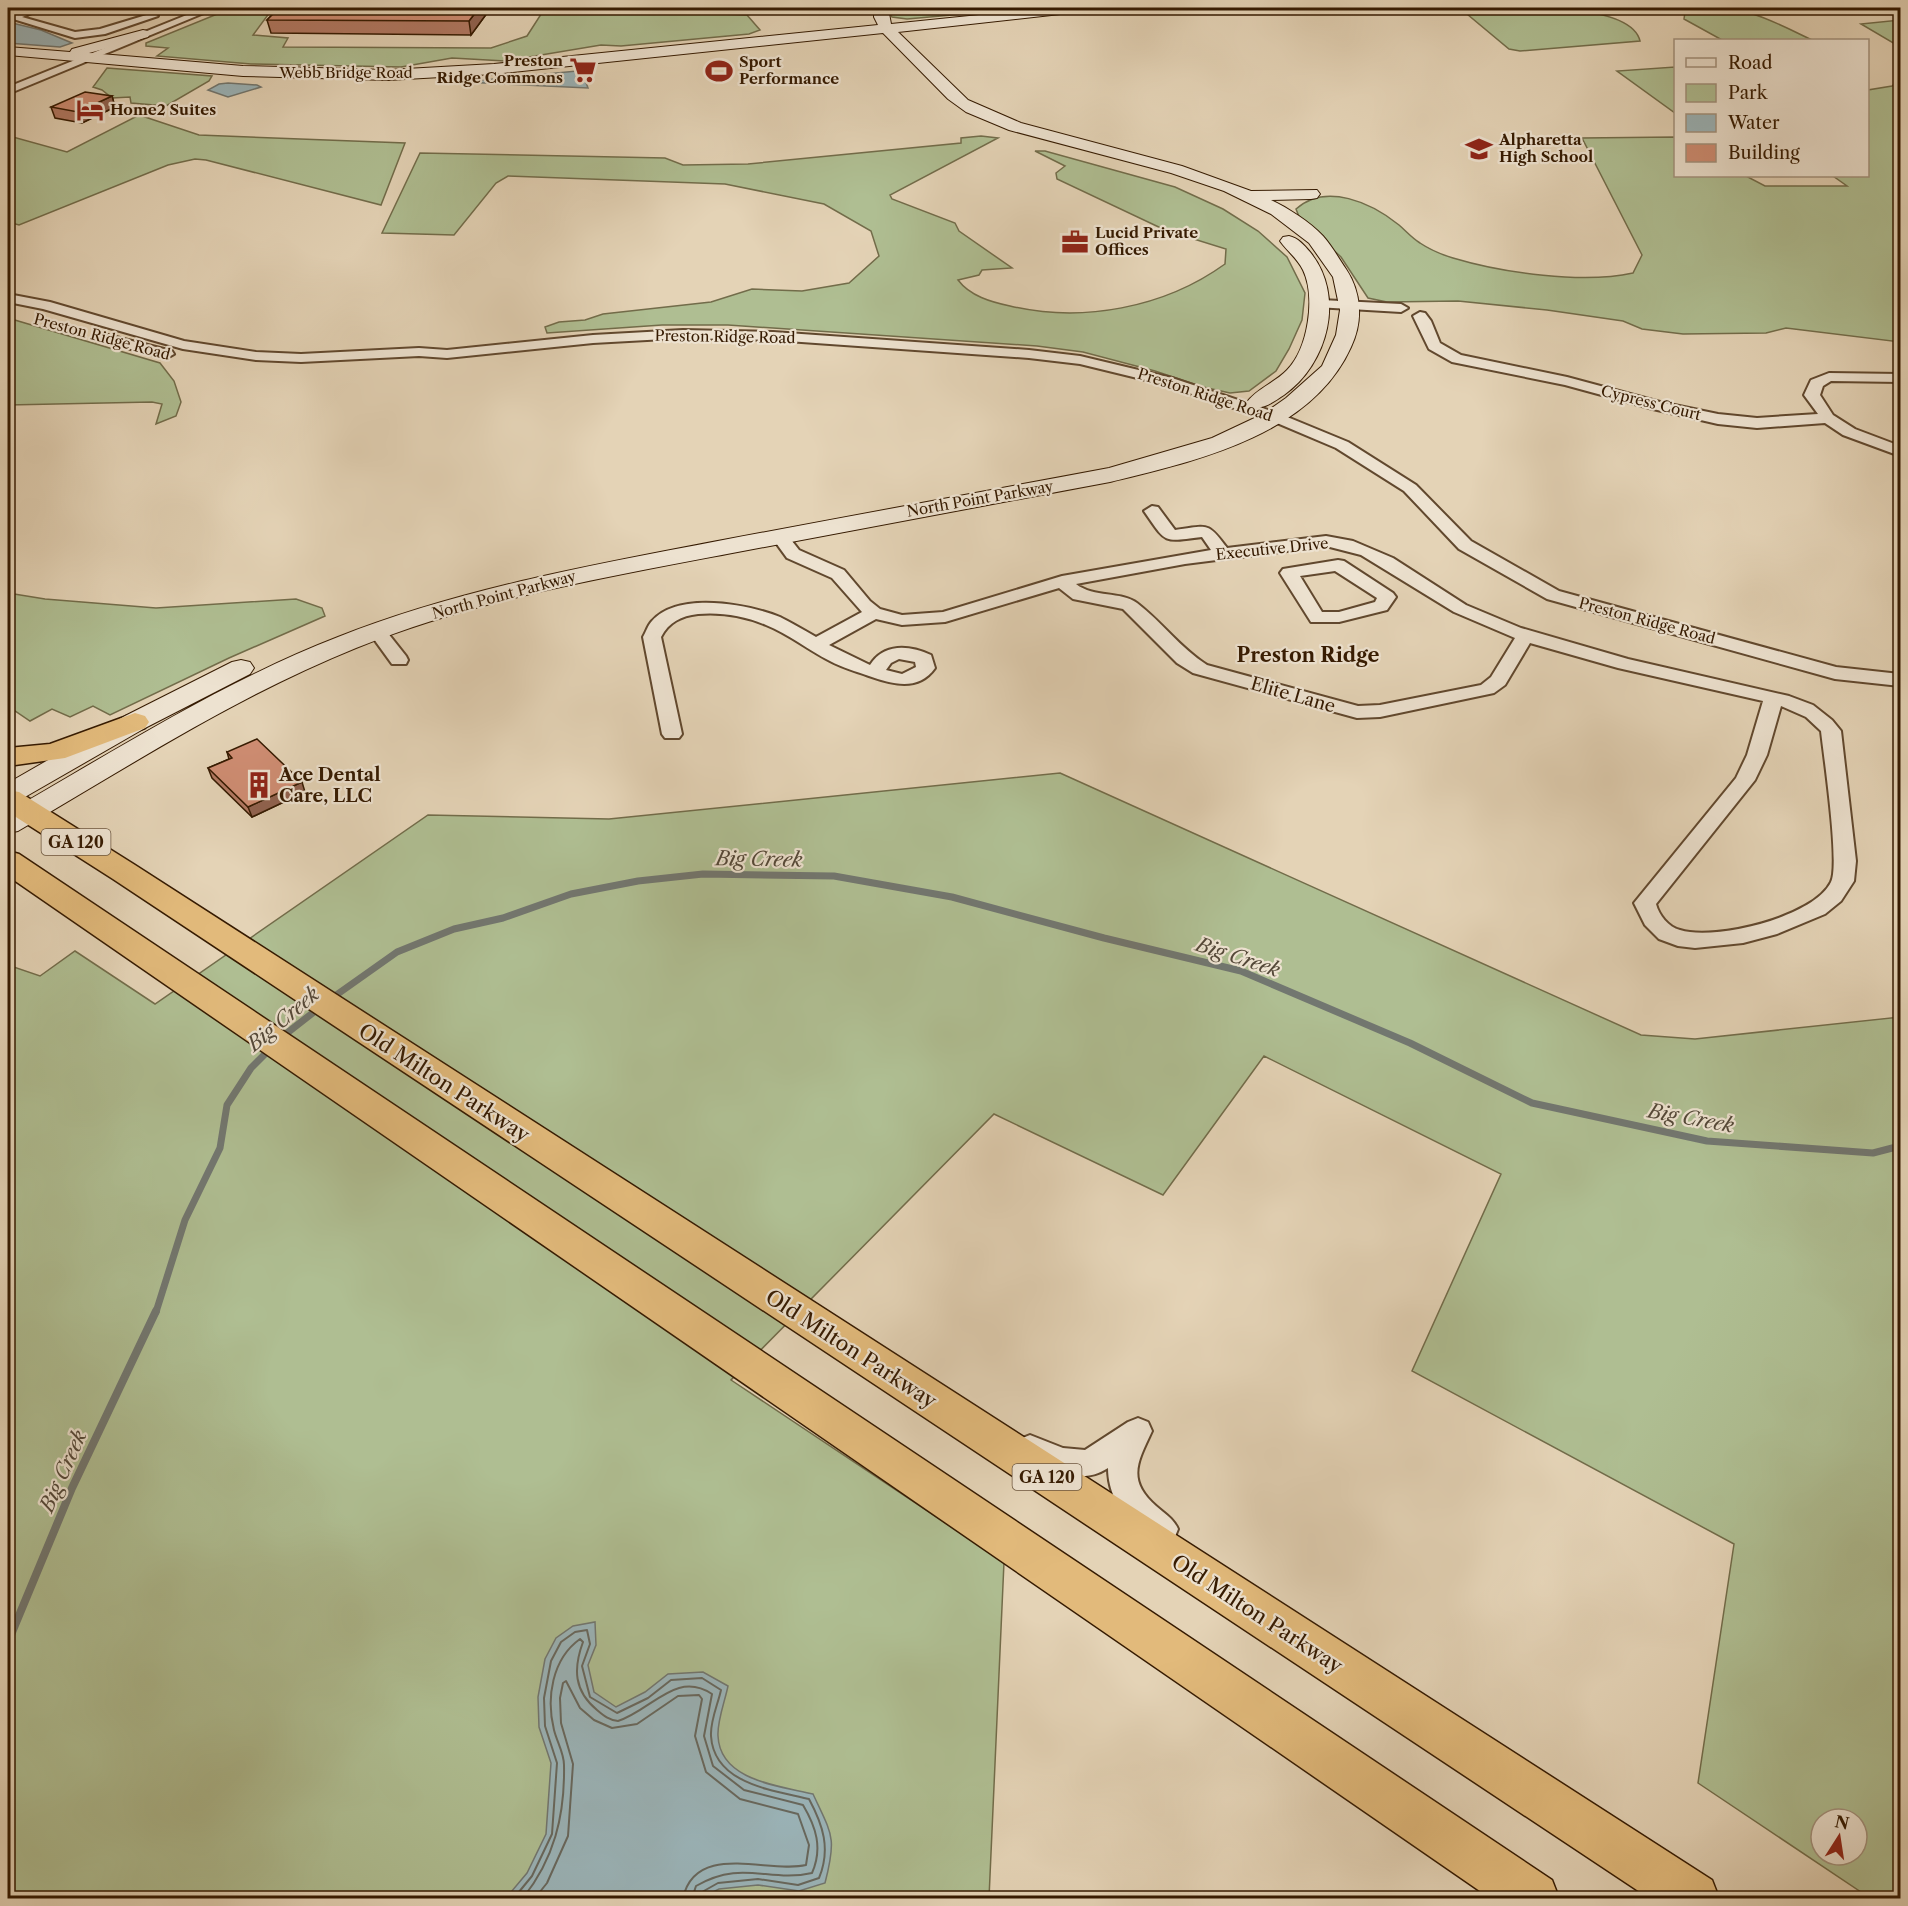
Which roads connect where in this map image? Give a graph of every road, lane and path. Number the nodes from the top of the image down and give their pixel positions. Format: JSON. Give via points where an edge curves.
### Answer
{"nodes":[{"id":1,"x":40,"y":8,"type":"edge"},
{"id":2,"x":211,"y":8,"type":"edge"},
{"id":3,"x":1078,"y":8,"type":"edge"},
{"id":4,"x":166,"y":10,"type":"dead end"},
{"id":5,"x":882,"y":17,"type":"edge"},
{"id":6,"x":864,"y":22,"type":"junction"},
{"id":7,"x":932,"y":24,"type":"junction"},
{"id":8,"x":143,"y":34,"type":"junction"},
{"id":9,"x":126,"y":42,"type":"junction"},
{"id":10,"x":8,"y":51,"type":"edge"},
{"id":11,"x":34,"y":54,"type":"junction"},
{"id":12,"x":83,"y":59,"type":"junction"},
{"id":13,"x":904,"y":63,"type":"junction"},
{"id":14,"x":162,"y":65,"type":"junction"},
{"id":15,"x":8,"y":91,"type":"edge"},
{"id":16,"x":937,"y":105,"type":"dead end"},
{"id":17,"x":1235,"y":190,"type":"junction"},
{"id":18,"x":1296,"y":222,"type":"junction"},
{"id":19,"x":8,"y":298,"type":"edge"},
{"id":20,"x":1321,"y":304,"type":"junction"},
{"id":21,"x":1350,"y":306,"type":"junction"},
{"id":22,"x":86,"y":333,"type":"dead end"},
{"id":23,"x":447,"y":354,"type":"junction"},
{"id":24,"x":1900,"y":378,"type":"edge"},
{"id":25,"x":1248,"y":408,"type":"junction"},
{"id":26,"x":1275,"y":417,"type":"junction"},
{"id":27,"x":1828,"y":418,"type":"junction"},
{"id":28,"x":1900,"y":451,"type":"edge"},
{"id":29,"x":1152,"y":511,"type":"dead end"},
{"id":30,"x":779,"y":536,"type":"junction"},
{"id":31,"x":1308,"y":543,"type":"junction"},
{"id":32,"x":1222,"y":554,"type":"junction"},
{"id":33,"x":1323,"y":566,"type":"junction"},
{"id":34,"x":1062,"y":581,"type":"junction"},
{"id":35,"x":874,"y":613,"type":"junction"},
{"id":36,"x":377,"y":631,"type":"junction"},
{"id":37,"x":1525,"y":636,"type":"junction"},
{"id":38,"x":815,"y":645,"type":"junction"},
{"id":39,"x":399,"y":660,"type":"dead end"},
{"id":40,"x":876,"y":672,"type":"dead end"},
{"id":41,"x":1900,"y":680,"type":"edge"},
{"id":42,"x":1774,"y":698,"type":"junction"},
{"id":43,"x":135,"y":722,"type":"junction"},
{"id":44,"x":672,"y":734,"type":"dead end"},
{"id":45,"x":8,"y":757,"type":"edge"},
{"id":46,"x":13,"y":808,"type":"edge"},
{"id":47,"x":8,"y":861,"type":"edge"},
{"id":48,"x":963,"y":1422,"type":"junction"},
{"id":49,"x":1336,"y":1666,"type":"junction"},
{"id":50,"x":1534,"y":1899,"type":"edge"},
{"id":51,"x":1694,"y":1899,"type":"edge"}],
"edges":[{"from":1,"to":4,"type":"street","via":[[15,18],[75,36],[101,32]]},
{"from":2,"to":8,"type":"street"},
{"from":3,"to":7,"type":"street","name":"Webb Bridge Road"},
{"from":5,"to":6,"type":"street","name":"Webb Bridge Road"},
{"from":5,"to":7,"type":"street","name":"Webb Bridge Road"},
{"from":5,"to":13,"type":"street","name":"North Point Parkway"},
{"from":6,"to":13,"type":"street","name":"North Point Parkway"},
{"from":6,"to":14,"type":"street","name":"Webb Bridge Road","via":[[809,36],[443,73],[289,74]]},
{"from":7,"to":13,"type":"street","via":[[910,33]]},
{"from":8,"to":9,"type":"street"},
{"from":8,"to":11,"type":"street","via":[[80,51]]},
{"from":9,"to":12,"type":"street"},
{"from":9,"to":14,"type":"street","via":[[116,52],[118,57]]},
{"from":10,"to":11,"type":"street","name":"Webb Bridge Road"},
{"from":11,"to":12,"type":"street","name":"Webb Bridge Road"},
{"from":12,"to":14,"type":"street","name":"Webb Bridge Road"},
{"from":12,"to":15,"type":"street"},
{"from":13,"to":17,"type":"street","name":"North Point Parkway","via":[[969,108],[989,117],[1039,135]]},
{"from":16,"to":20,"type":"street","name":"North Point Parkway","via":[[989,129],[1170,179],[1232,203],[1295,246],[1320,286]]},
{"from":17,"to":18,"type":"street","name":"North Point Parkway"},
{"from":17,"to":18,"type":"street","via":[[1263,196],[1311,194],[1294,208]]},
{"from":18,"to":21,"type":"street","name":"North Point Parkway","via":[[1336,266]]},
{"from":19,"to":23,"type":"street","name":"Preston Ridge Road","via":[[183,345],[228,352],[302,358]]},
{"from":20,"to":21,"type":"street","name":"Cypress Court"},
{"from":20,"to":25,"type":"street","name":"North Point Parkway","via":[[1310,351],[1299,370],[1274,393]]},
{"from":21,"to":26,"type":"street","name":"North Point Parkway","via":[[1346,337],[1330,369],[1305,395]]},
{"from":21,"to":27,"type":"street","name":"Cypress Court","via":[[1401,308],[1416,303],[1433,309],[1430,315],[1420,316],[1431,342],[1440,351],[1479,365],[1568,381],[1718,419],[1757,423]]},
{"from":22,"to":23,"type":"street","name":"Preston Ridge Road","via":[[213,364],[257,368],[333,369],[420,363]]},
{"from":23,"to":25,"type":"street","name":"Preston Ridge Road","via":[[683,334],[773,336],[1080,360],[1157,378]]},
{"from":24,"to":27,"type":"street","via":[[1828,377],[1816,383],[1812,394]]},
{"from":25,"to":26,"type":"street","name":"Preston Ridge Road"},
{"from":25,"to":43,"type":"street","name":"North Point Parkway","via":[[1184,436],[1120,456],[509,573],[320,633],[219,678]]},
{"from":26,"to":30,"type":"street","name":"North Point Parkway","via":[[1213,445],[1110,475]]},
{"from":26,"to":41,"type":"street","name":"Preston Ridge Road","via":[[1374,463],[1410,488],[1465,545],[1552,595],[1835,673]]},
{"from":27,"to":28,"type":"street","via":[[1849,432]]},
{"from":29,"to":32,"type":"street","via":[[1171,536],[1206,531]]},
{"from":30,"to":35,"type":"street","via":[[793,554],[838,574]]},
{"from":30,"to":36,"type":"street","name":"North Point Parkway","via":[[525,587]]},
{"from":31,"to":32,"type":"street","name":"Executive Drive"},
{"from":31,"to":33,"type":"street"},
{"from":31,"to":37,"type":"street","name":"Executive Drive","via":[[1326,541],[1355,546],[1477,617]]},
{"from":32,"to":34,"type":"street","name":"Executive Drive"},
{"from":33,"to":33,"type":"street","via":[[1338,565],[1387,597],[1381,606],[1339,617],[1317,618],[1289,573]]},
{"from":34,"to":35,"type":"street","name":"Executive Drive","via":[[945,617],[902,620]]},
{"from":34,"to":37,"type":"street","name":"Elite Lane","via":[[1079,594],[1129,604],[1184,659],[1200,669],[1357,712],[1380,711],[1487,689],[1498,681]]},
{"from":35,"to":38,"type":"street"},
{"from":36,"to":39,"type":"street"},
{"from":36,"to":46,"type":"street","name":"North Point Parkway","via":[[274,674]]},
{"from":37,"to":42,"type":"street","name":"Executive Drive"},
{"from":38,"to":40,"type":"street","via":[[844,663]]},
{"from":38,"to":44,"type":"street","via":[[774,621],[753,614],[704,608],[674,614],[658,624],[652,637]]},
{"from":42,"to":42,"type":"street","name":"Executive Drive","via":[[1810,710],[1831,731],[1845,858],[1843,881],[1821,906],[1779,926],[1726,938],[1676,938],[1648,915],[1645,903],[1746,780]]},
{"from":43,"to":45,"type":"highway","via":[[55,752]]},
{"from":43,"to":46,"type":"street","name":"North Point Parkway"},
{"from":46,"to":48,"type":"highway","name":"Old Milton Parkway","number":"GA 120","via":[[124,872]]},
{"from":47,"to":50,"type":"highway","number":"GA 120"},
{"from":48,"to":49,"type":"highway","name":"Old Milton Parkway","number":"GA 120"},
{"from":48,"to":49,"type":"street","via":[[1062,1461],[1089,1464],[1138,1431],[1125,1457],[1122,1484],[1142,1515],[1294,1611]]},
{"from":49,"to":51,"type":"highway","name":"Old Milton Parkway","number":"GA 120"}]}
